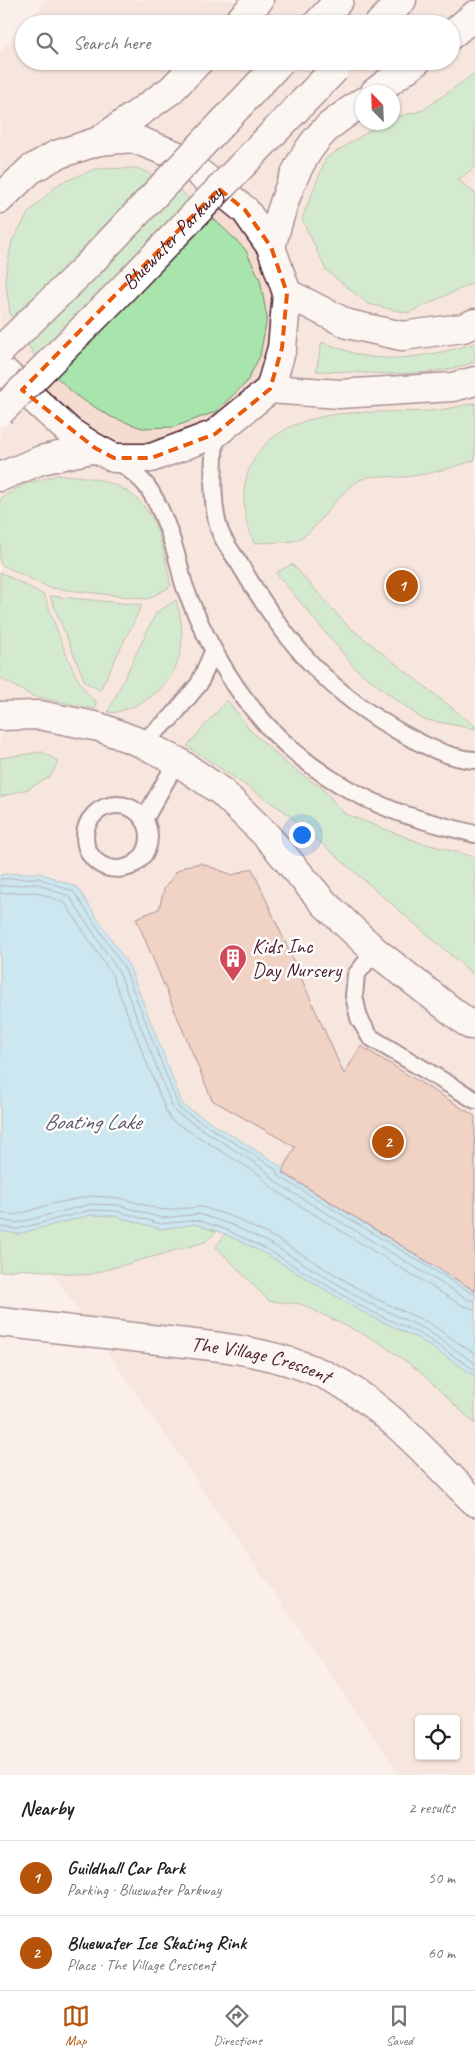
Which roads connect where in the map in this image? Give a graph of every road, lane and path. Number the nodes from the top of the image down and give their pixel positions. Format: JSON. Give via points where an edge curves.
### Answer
{"nodes":[{"id":1,"x":259,"y":0,"type":"edge"},
{"id":2,"x":340,"y":0,"type":"edge"},
{"id":3,"x":402,"y":0,"type":"edge"},
{"id":4,"x":245,"y":15,"type":"edge"},
{"id":5,"x":326,"y":15,"type":"edge"},
{"id":6,"x":388,"y":15,"type":"edge"},
{"id":7,"x":475,"y":15,"type":"edge"},
{"id":8,"x":460,"y":28,"type":"edge"},
{"id":9,"x":190,"y":70,"type":"edge"},
{"id":10,"x":272,"y":70,"type":"edge"},
{"id":11,"x":334,"y":70,"type":"edge"},
{"id":12,"x":404,"y":70,"type":"edge"},
{"id":13,"x":384,"y":85,"type":"edge"},
{"id":14,"x":355,"y":107,"type":"edge"},
{"id":15,"x":99,"y":141,"type":"junction"},
{"id":16,"x":0,"y":199,"type":"edge"},
{"id":17,"x":271,"y":247,"type":"junction"},
{"id":18,"x":287,"y":293,"type":"junction"},
{"id":19,"x":475,"y":323,"type":"edge"},
{"id":20,"x":0,"y":351,"type":"edge"},
{"id":21,"x":0,"y":368,"type":"edge"},
{"id":22,"x":475,"y":381,"type":"edge"},
{"id":23,"x":270,"y":389,"type":"junction"},
{"id":24,"x":0,"y":412,"type":"edge"},
{"id":25,"x":216,"y":434,"type":"junction"},
{"id":26,"x":104,"y":453,"type":"junction"},
{"id":27,"x":0,"y":477,"type":"edge"},
{"id":28,"x":213,"y":652,"type":"junction"},
{"id":29,"x":0,"y":716,"type":"edge"},
{"id":30,"x":142,"y":744,"type":"junction"},
{"id":31,"x":475,"y":760,"type":"edge"},
{"id":32,"x":177,"y":761,"type":"junction"},
{"id":33,"x":144,"y":820,"type":"dead end"},
{"id":34,"x":475,"y":834,"type":"edge"},
{"id":35,"x":375,"y":951,"type":"junction"},
{"id":36,"x":473,"y":1026,"type":"edge"},
{"id":37,"x":475,"y":1100,"type":"edge"},
{"id":38,"x":0,"y":1322,"type":"edge"},
{"id":39,"x":475,"y":1502,"type":"edge"}],
"edges":[{"from":1,"to":4,"type":"street"},
{"from":2,"to":5,"type":"street"},
{"from":3,"to":6,"type":"street"},
{"from":7,"to":8,"type":"street"},
{"from":9,"to":15,"type":"street","via":[[170,90]]},
{"from":10,"to":20,"type":"street","name":"Bluewater Parkway","bridge":true,"via":[[87,266]]},
{"from":11,"to":24,"type":"street","name":"Bluewater Parkway","bridge":true},
{"from":12,"to":13,"type":"street"},
{"from":14,"to":17,"type":"street","via":[[328,127],[299,164]]},
{"from":15,"to":16,"type":"street","via":[[41,163],[14,183]]},
{"from":15,"to":17,"type":"street","via":[[132,138],[178,156],[245,210]]},
{"from":17,"to":18,"type":"street"},
{"from":18,"to":19,"type":"street","via":[[348,324],[402,336],[463,328]]},
{"from":18,"to":23,"type":"street","via":[[282,348]]},
{"from":21,"to":26,"type":"street","via":[[70,432]]},
{"from":22,"to":23,"type":"street","via":[[453,387],[339,394]]},
{"from":23,"to":25,"type":"street"},
{"from":25,"to":26,"type":"street","via":[[151,458]]},
{"from":25,"to":31,"type":"lane","via":[[214,492],[219,529],[230,554],[238,561],[284,634],[329,683],[373,716],[425,746]]},
{"from":26,"to":27,"type":"street","via":[[41,460]]},
{"from":26,"to":28,"type":"lane","via":[[145,484],[154,498],[170,537],[185,589]]},
{"from":28,"to":30,"type":"lane","via":[[199,684],[171,718]]},
{"from":28,"to":34,"type":"lane","via":[[249,706],[307,762],[355,792],[395,811]]},
{"from":29,"to":30,"type":"street","via":[[39,715],[99,728]]},
{"from":30,"to":32,"type":"street"},
{"from":32,"to":33,"type":"lane"},
{"from":32,"to":35,"type":"street","via":[[222,792],[266,835],[324,903]]},
{"from":35,"to":36,"type":"street"},
{"from":35,"to":37,"type":"lane","via":[[356,975],[354,996],[359,1018],[370,1037]]},
{"from":38,"to":39,"type":"street","name":"The Village Crescent","via":[[252,1351],[304,1367],[345,1386],[377,1409]]}]}
